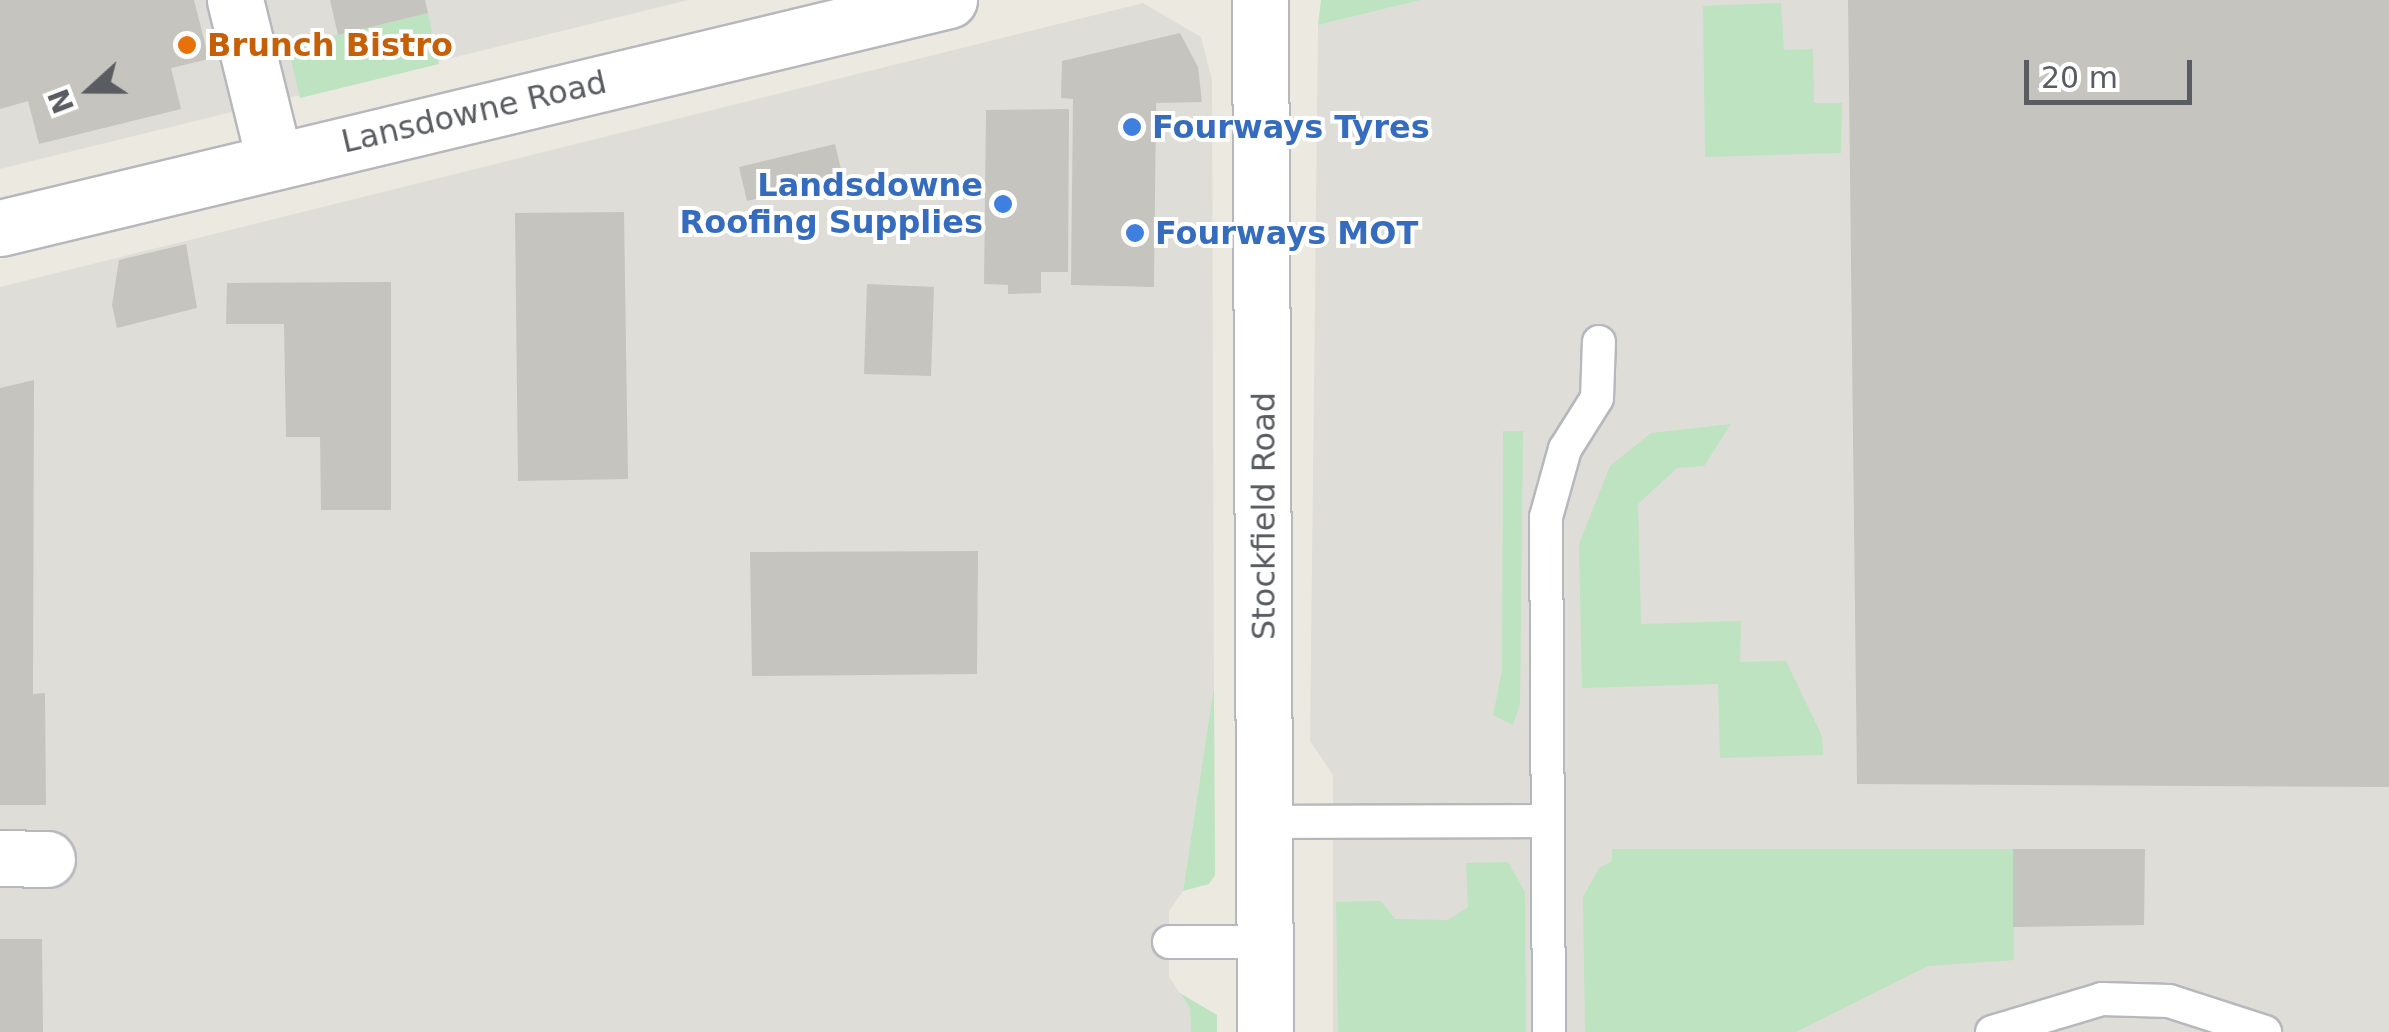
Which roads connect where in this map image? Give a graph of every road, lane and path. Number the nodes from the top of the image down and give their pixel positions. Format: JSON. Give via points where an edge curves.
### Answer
{"nodes":[{"id":1,"x":235,"y":0,"type":"edge"},
{"id":2,"x":950,"y":0,"type":"edge"},
{"id":3,"x":1260,"y":0,"type":"edge"},
{"id":4,"x":274,"y":159,"type":"junction"},
{"id":5,"x":0,"y":228,"type":"edge"},
{"id":6,"x":1600,"y":342,"type":"dead end"},
{"id":7,"x":1547,"y":821,"type":"junction"},
{"id":8,"x":1265,"y":822,"type":"junction"},
{"id":9,"x":1168,"y":942,"type":"dead end"},
{"id":10,"x":1264,"y":942,"type":"junction"},
{"id":11,"x":1265,"y":1032,"type":"edge"},
{"id":12,"x":1549,"y":1032,"type":"edge"},
{"id":13,"x":1992,"y":1032,"type":"edge"},
{"id":14,"x":2265,"y":1032,"type":"edge"}],
"edges":[{"from":1,"to":4,"type":"street"},
{"from":2,"to":4,"type":"street","name":"Lansdowne Road"},
{"from":3,"to":8,"type":"street","name":"Stockfield Road"},
{"from":4,"to":5,"type":"street","name":"Lansdowne Road"},
{"from":6,"to":7,"type":"lane","via":[[1597,398],[1565,449],[1546,517]]},
{"from":7,"to":8,"type":"lane"},
{"from":7,"to":12,"type":"lane"},
{"from":8,"to":10,"type":"street","name":"Stockfield Road"},
{"from":9,"to":10,"type":"lane"},
{"from":10,"to":11,"type":"street","name":"Stockfield Road"},
{"from":13,"to":14,"type":"lane","via":[[2102,999],[2169,1000]]}]}
